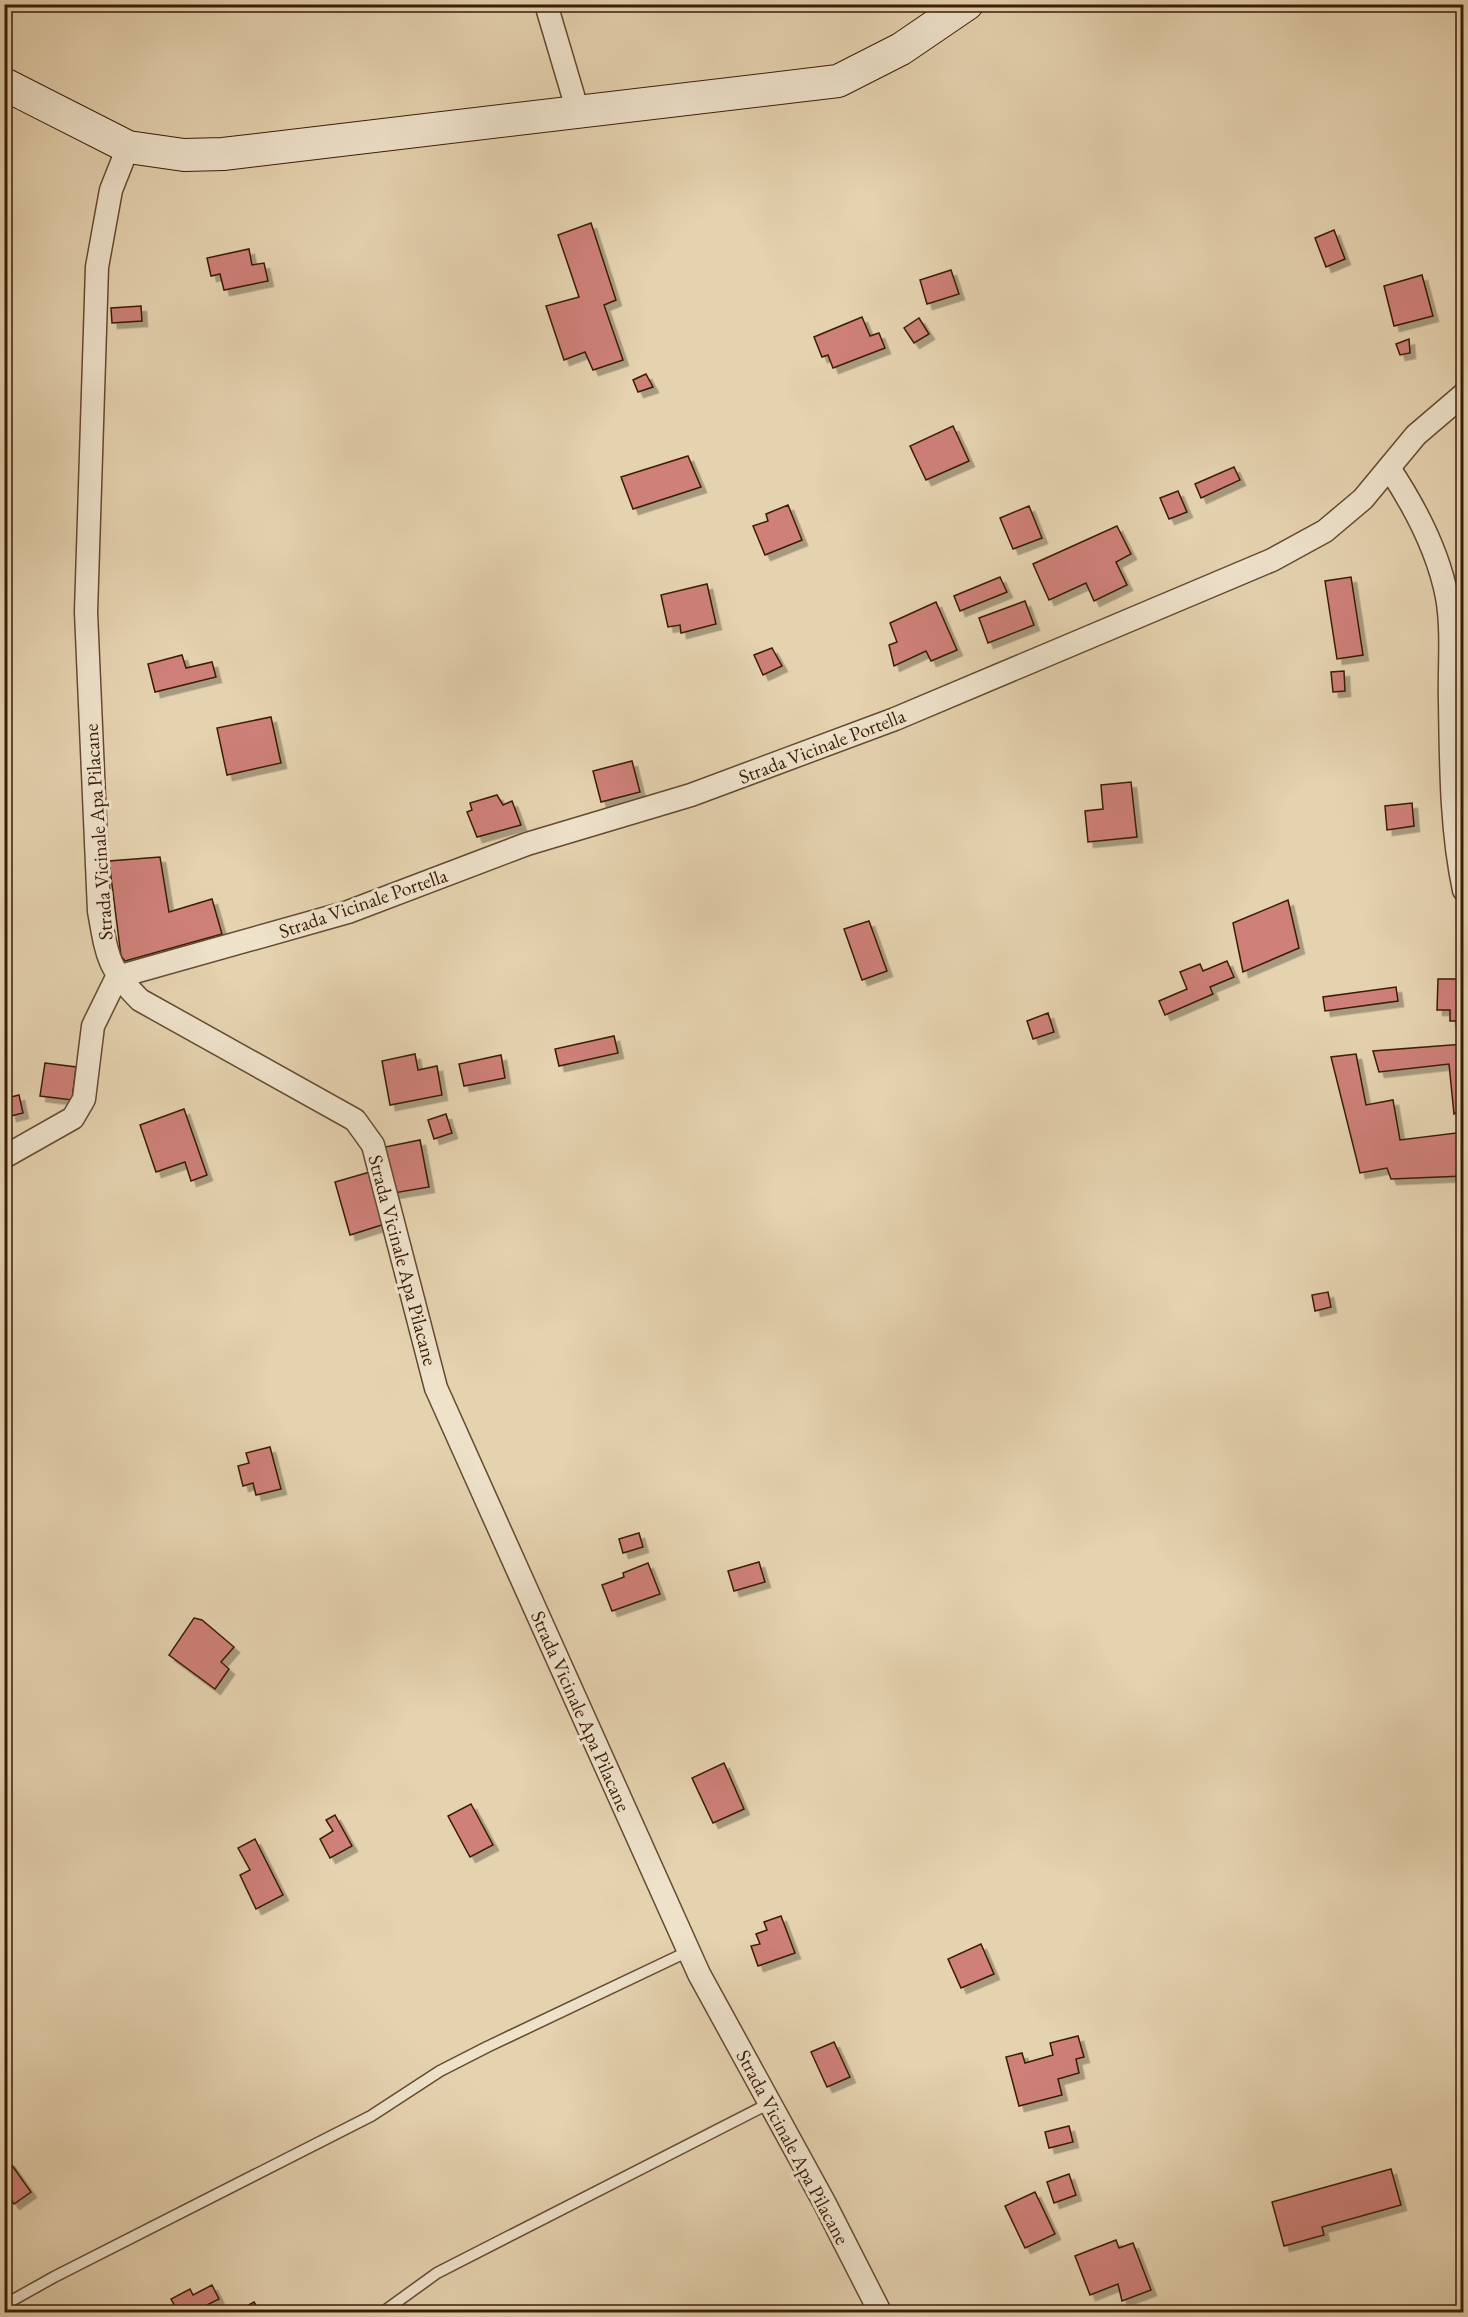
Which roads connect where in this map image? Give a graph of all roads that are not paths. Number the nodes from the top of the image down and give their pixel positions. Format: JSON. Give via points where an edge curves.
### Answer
{"nodes":[{"id":1,"x":546,"y":4,"type":"edge"},
{"id":2,"x":967,"y":4,"type":"edge"},
{"id":3,"x":4,"y":84,"type":"edge"},
{"id":4,"x":578,"y":112,"type":"junction"},
{"id":5,"x":128,"y":147,"type":"junction"},
{"id":6,"x":1464,"y":394,"type":"edge"},
{"id":7,"x":1389,"y":468,"type":"junction"},
{"id":8,"x":1464,"y":890,"type":"edge"},
{"id":9,"x":117,"y":977,"type":"junction"},
{"id":10,"x":4,"y":1157,"type":"edge"},
{"id":11,"x":689,"y":1951,"type":"junction"},
{"id":12,"x":770,"y":2103,"type":"junction"},
{"id":13,"x":4,"y":2305,"type":"edge"},
{"id":14,"x":875,"y":2310,"type":"edge"},
{"id":15,"x":383,"y":2313,"type":"edge"}],
"edges":[{"from":1,"to":4,"type":"street"},
{"from":2,"to":4,"type":"main road","via":[[901,49],[838,81]]},
{"from":3,"to":5,"type":"main road"},
{"from":4,"to":5,"type":"main road","via":[[223,154],[184,155]]},
{"from":5,"to":9,"type":"street","name":"Strada Vicinale Apa Pilacane","via":[[111,190],[97,267],[86,612],[99,911],[107,957]]},
{"from":6,"to":7,"type":"street","name":"Strada Vicinale Portella","via":[[1416,435]]},
{"from":7,"to":8,"type":"street","via":[[1426,532],[1446,595],[1451,631],[1450,701],[1458,855]]},
{"from":7,"to":9,"type":"street","name":"Strada Vicinale Portella","via":[[1363,499],[1325,531],[1272,560],[895,719],[691,795],[527,844],[348,912]]},
{"from":9,"to":10,"type":"street","via":[[93,1026],[84,1099],[73,1118]]},
{"from":9,"to":11,"type":"street","name":"Strada Vicinale Apa Pilacane","via":[[140,1000],[355,1120],[373,1145],[436,1388]]},
{"from":11,"to":12,"type":"street","name":"Strada Vicinale Apa Pilacane"},
{"from":11,"to":13,"type":"lane","via":[[440,2071],[371,2116]]},
{"from":12,"to":14,"type":"street","name":"Strada Vicinale Apa Pilacane"},
{"from":12,"to":15,"type":"lane","via":[[437,2273]]}]}
